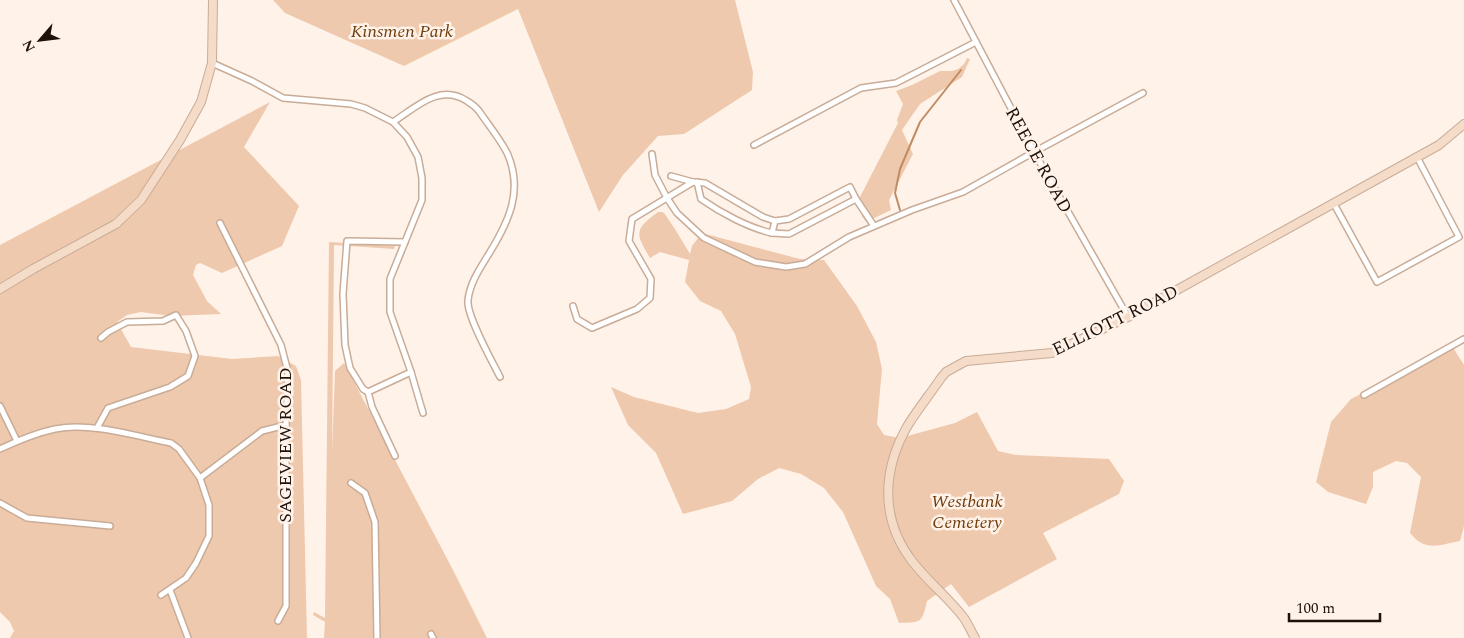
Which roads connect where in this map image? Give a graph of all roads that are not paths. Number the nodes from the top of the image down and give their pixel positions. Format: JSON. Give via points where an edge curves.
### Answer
{"nodes":[{"id":1,"x":213,"y":0,"type":"edge"},
{"id":2,"x":954,"y":0,"type":"edge"},
{"id":3,"x":976,"y":42,"type":"junction"},
{"id":4,"x":212,"y":63,"type":"junction"},
{"id":5,"x":1143,"y":93,"type":"dead end"},
{"id":6,"x":393,"y":122,"type":"junction"},
{"id":7,"x":1464,"y":124,"type":"edge"},
{"id":8,"x":754,"y":145,"type":"dead end"},
{"id":9,"x":1034,"y":152,"type":"junction"},
{"id":10,"x":652,"y":154,"type":"dead end"},
{"id":11,"x":1417,"y":157,"type":"junction"},
{"id":12,"x":671,"y":176,"type":"dead end"},
{"id":13,"x":695,"y":182,"type":"junction"},
{"id":14,"x":667,"y":198,"type":"junction"},
{"id":15,"x":856,"y":199,"type":"junction"},
{"id":16,"x":1334,"y":204,"type":"junction"},
{"id":17,"x":775,"y":220,"type":"junction"},
{"id":18,"x":220,"y":223,"type":"dead end"},
{"id":19,"x":874,"y":226,"type":"junction"},
{"id":20,"x":772,"y":233,"type":"junction"},
{"id":21,"x":405,"y":242,"type":"junction"},
{"id":22,"x":0,"y":289,"type":"edge"},
{"id":23,"x":573,"y":306,"type":"dead end"},
{"id":24,"x":1128,"y":318,"type":"junction"},
{"id":25,"x":101,"y":338,"type":"dead end"},
{"id":26,"x":1464,"y":339,"type":"edge"},
{"id":27,"x":411,"y":372,"type":"junction"},
{"id":28,"x":500,"y":377,"type":"dead end"},
{"id":29,"x":368,"y":392,"type":"junction"},
{"id":30,"x":1364,"y":395,"type":"dead end"},
{"id":31,"x":0,"y":406,"type":"edge"},
{"id":32,"x":423,"y":413,"type":"dead end"},
{"id":33,"x":286,"y":425,"type":"junction"},
{"id":34,"x":97,"y":428,"type":"junction"},
{"id":35,"x":17,"y":441,"type":"junction"},
{"id":36,"x":0,"y":449,"type":"edge"},
{"id":37,"x":395,"y":456,"type":"dead end"},
{"id":38,"x":200,"y":478,"type":"junction"},
{"id":39,"x":351,"y":483,"type":"dead end"},
{"id":40,"x":0,"y":503,"type":"edge"},
{"id":41,"x":110,"y":526,"type":"dead end"},
{"id":42,"x":170,"y":590,"type":"junction"},
{"id":43,"x":161,"y":595,"type":"dead end"},
{"id":44,"x":278,"y":621,"type":"dead end"},
{"id":45,"x":188,"y":638,"type":"edge"},
{"id":46,"x":377,"y":638,"type":"edge"},
{"id":47,"x":975,"y":638,"type":"edge"}],
"edges":[{"from":1,"to":4,"type":"street"},
{"from":2,"to":3,"type":"street","name":"REECE ROAD"},
{"from":3,"to":8,"type":"street","via":[[896,83],[861,88]]},
{"from":3,"to":9,"type":"street","name":"REECE ROAD"},
{"from":4,"to":6,"type":"street","via":[[284,98],[351,104]]},
{"from":4,"to":22,"type":"street","via":[[201,102],[141,200],[116,224]]},
{"from":5,"to":9,"type":"street"},
{"from":6,"to":21,"type":"street","via":[[407,137],[418,157],[422,178],[422,200]]},
{"from":6,"to":28,"type":"street","via":[[441,94],[459,95],[475,106],[508,154],[515,179],[513,204],[474,279],[468,301],[470,314]]},
{"from":7,"to":11,"type":"street","name":"ELLIOTT ROAD","via":[[1439,145]]},
{"from":9,"to":19,"type":"street","via":[[963,192]]},
{"from":9,"to":24,"type":"street","name":"REECE ROAD"},
{"from":10,"to":14,"type":"street","via":[[656,175]]},
{"from":11,"to":16,"type":"street","name":"ELLIOTT ROAD"},
{"from":11,"to":16,"type":"street","via":[[1459,238],[1377,282]]},
{"from":12,"to":13,"type":"street"},
{"from":13,"to":14,"type":"street"},
{"from":13,"to":17,"type":"street","via":[[705,183],[763,217]]},
{"from":13,"to":20,"type":"street","via":[[701,199],[712,207]]},
{"from":14,"to":19,"type":"street","via":[[677,213],[704,238],[755,262],[786,267],[805,264]]},
{"from":14,"to":23,"type":"street","via":[[632,218],[629,241],[651,279],[650,298],[637,309],[592,328],[576,319]]},
{"from":15,"to":17,"type":"street","via":[[850,187],[789,219]]},
{"from":15,"to":19,"type":"street"},
{"from":15,"to":20,"type":"street","via":[[789,234]]},
{"from":16,"to":24,"type":"street","name":"ELLIOTT ROAD"},
{"from":17,"to":20,"type":"street"},
{"from":18,"to":33,"type":"street","name":"SAGEVIEW ROAD","via":[[281,345],[288,372]]},
{"from":21,"to":27,"type":"street","via":[[390,279],[390,312]]},
{"from":21,"to":29,"type":"street","via":[[347,241],[345,247],[345,345],[350,368]]},
{"from":24,"to":47,"type":"street","name":"ELLIOTT ROAD","via":[[1052,353],[976,360],[957,366],[941,378],[908,425],[896,451],[888,485],[894,530],[911,560],[964,618]]},
{"from":25,"to":34,"type":"street","via":[[127,322],[163,320],[176,315],[195,356],[188,376],[170,387],[108,408]]},
{"from":26,"to":30,"type":"street"},
{"from":27,"to":29,"type":"street"},
{"from":27,"to":32,"type":"street"},
{"from":29,"to":37,"type":"street"},
{"from":31,"to":35,"type":"street"},
{"from":33,"to":38,"type":"street","via":[[262,431]]},
{"from":33,"to":44,"type":"street","name":"SAGEVIEW ROAD","via":[[286,606]]},
{"from":34,"to":35,"type":"street","via":[[55,429]]},
{"from":34,"to":38,"type":"street","via":[[171,443]]},
{"from":35,"to":36,"type":"street"},
{"from":38,"to":42,"type":"street","via":[[209,505],[208,536],[186,578]]},
{"from":39,"to":46,"type":"street","via":[[365,492],[375,522]]},
{"from":40,"to":41,"type":"street","via":[[27,518]]},
{"from":42,"to":43,"type":"street"},
{"from":42,"to":45,"type":"street"}]}
